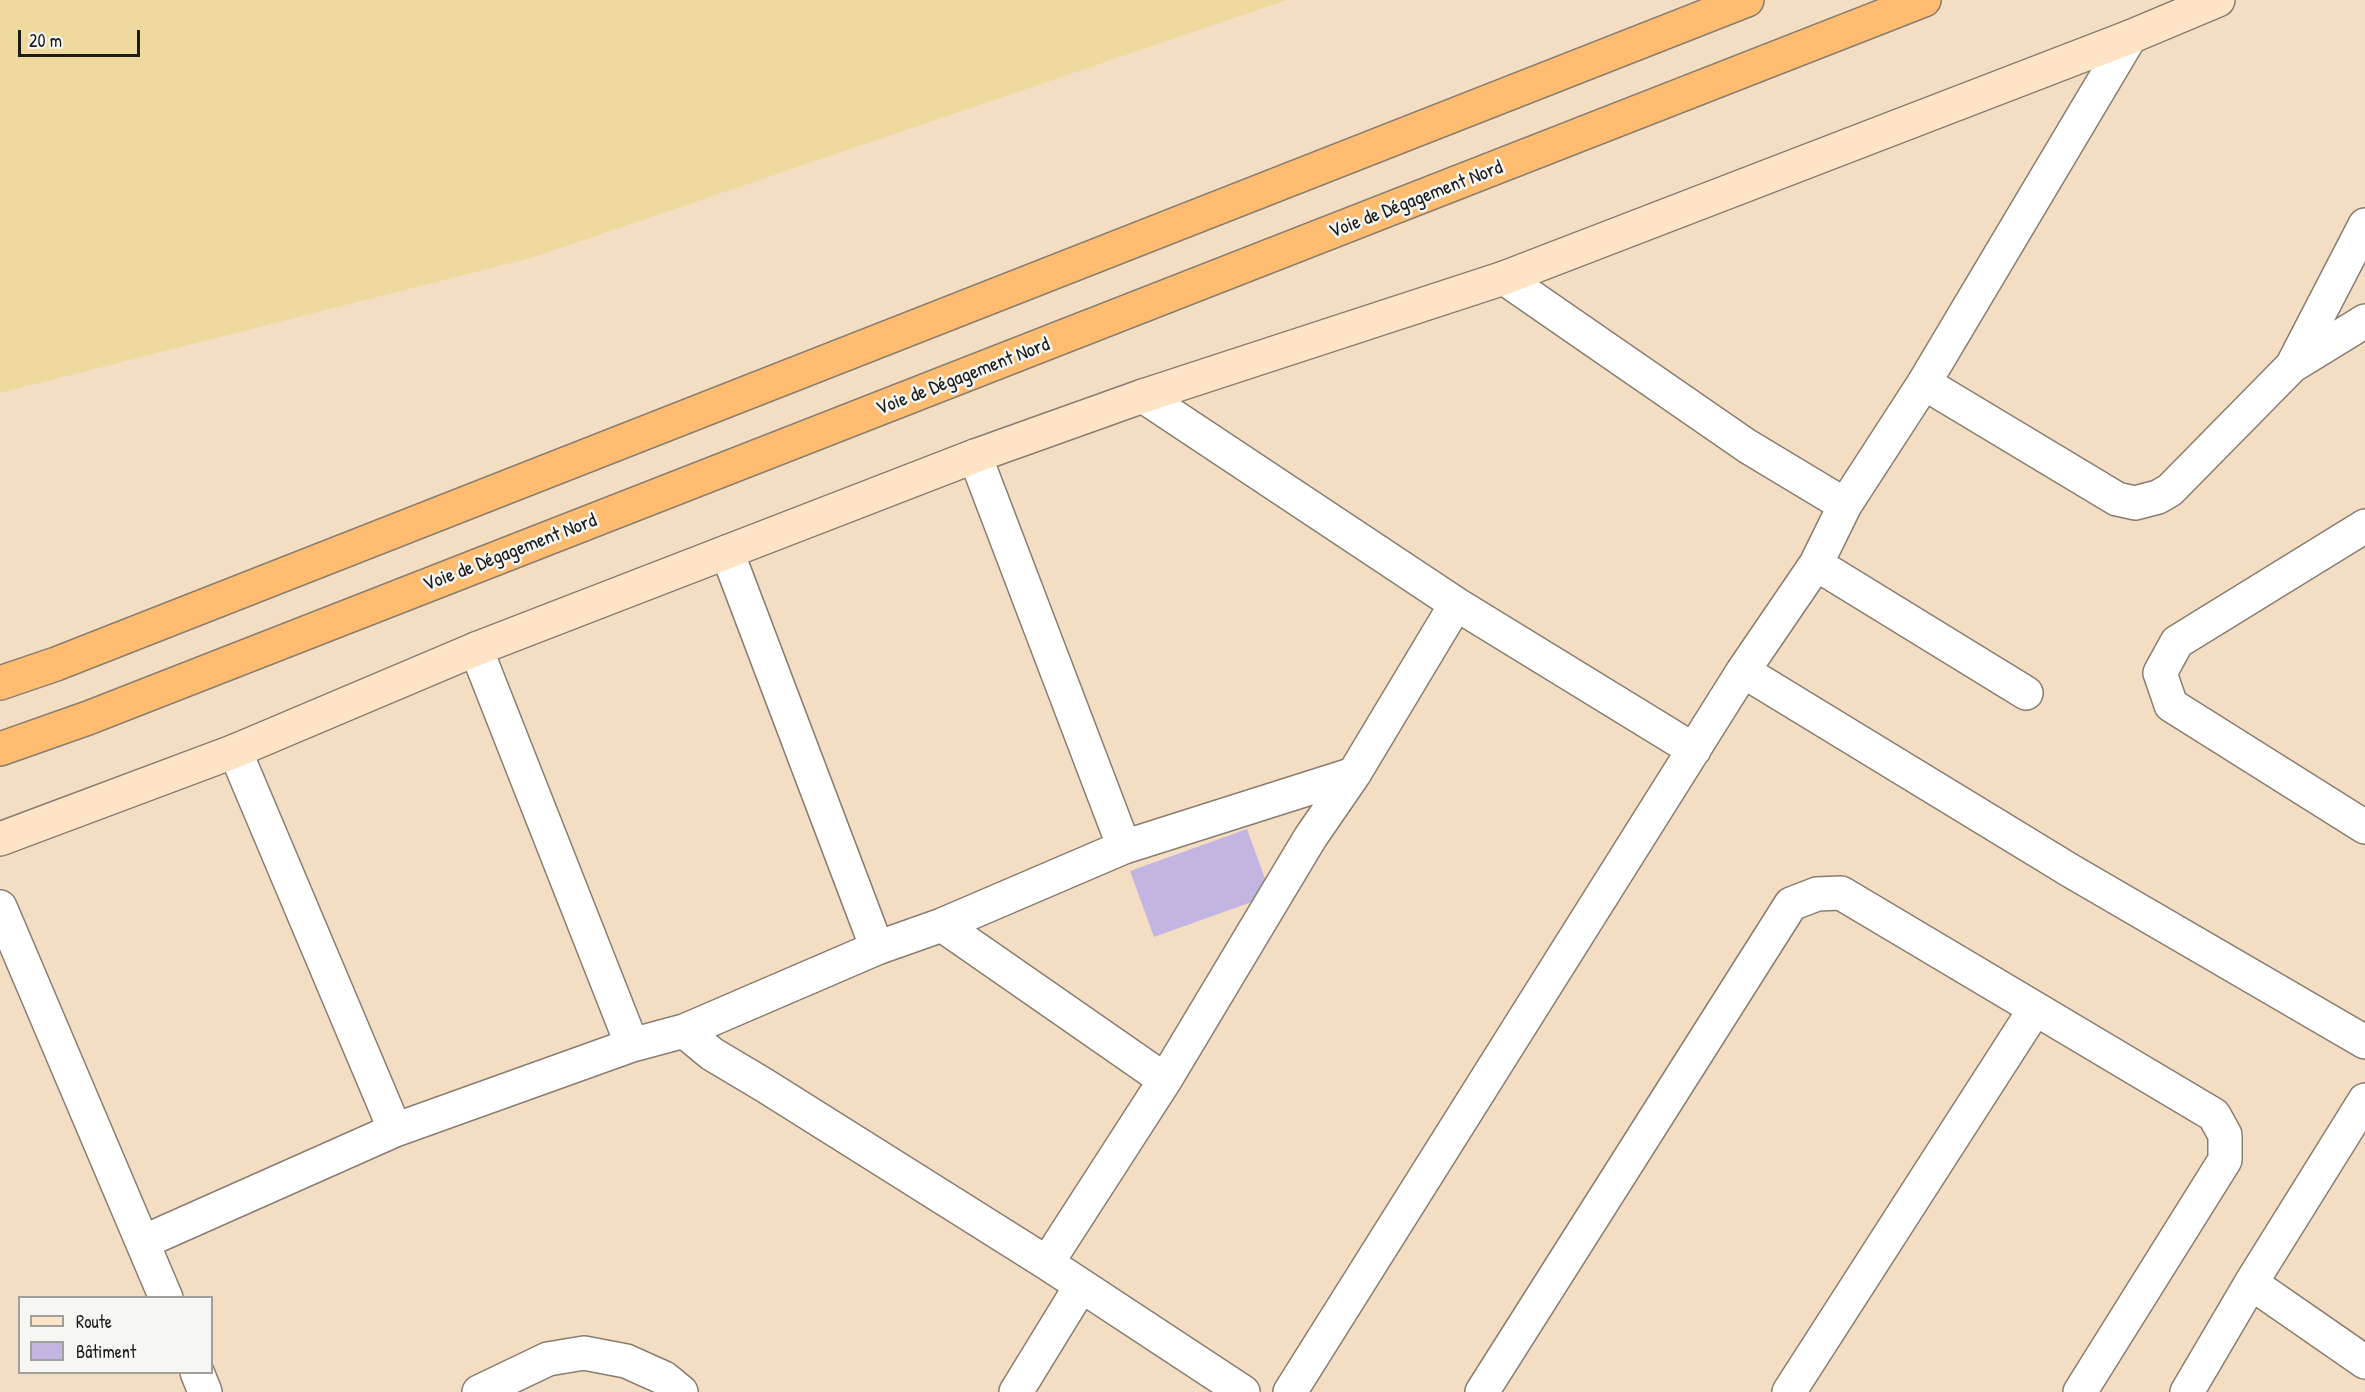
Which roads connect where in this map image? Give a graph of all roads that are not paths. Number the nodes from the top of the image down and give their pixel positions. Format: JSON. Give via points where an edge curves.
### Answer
{"nodes":[{"id":1,"x":1747,"y":0,"type":"edge"},
{"id":2,"x":1924,"y":0,"type":"edge"},
{"id":3,"x":2218,"y":0,"type":"edge"},
{"id":4,"x":2130,"y":37,"type":"junction"},
{"id":5,"x":2365,"y":225,"type":"edge"},
{"id":6,"x":1504,"y":278,"type":"junction"},
{"id":7,"x":2365,"y":321,"type":"edge"},
{"id":8,"x":2292,"y":366,"type":"junction"},
{"id":9,"x":1924,"y":383,"type":"junction"},
{"id":10,"x":1143,"y":396,"type":"junction"},
{"id":11,"x":975,"y":456,"type":"junction"},
{"id":12,"x":1845,"y":505,"type":"junction"},
{"id":13,"x":2365,"y":526,"type":"edge"},
{"id":14,"x":727,"y":552,"type":"junction"},
{"id":15,"x":1816,"y":564,"type":"junction"},
{"id":16,"x":1456,"y":604,"type":"junction"},
{"id":17,"x":476,"y":649,"type":"junction"},
{"id":18,"x":1743,"y":670,"type":"junction"},
{"id":19,"x":0,"y":684,"type":"edge"},
{"id":20,"x":2026,"y":693,"type":"dead end"},
{"id":21,"x":0,"y":749,"type":"edge"},
{"id":22,"x":1694,"y":750,"type":"junction"},
{"id":23,"x":235,"y":751,"type":"junction"},
{"id":24,"x":1354,"y":774,"type":"junction"},
{"id":25,"x":2358,"y":814,"type":"edge"},
{"id":26,"x":0,"y":839,"type":"edge"},
{"id":27,"x":1124,"y":847,"type":"junction"},
{"id":28,"x":0,"y":907,"type":"edge"},
{"id":29,"x":942,"y":925,"type":"junction"},
{"id":30,"x":877,"y":948,"type":"junction"},
{"id":31,"x":2036,"y":1009,"type":"junction"},
{"id":32,"x":684,"y":1031,"type":"junction"},
{"id":33,"x":2365,"y":1042,"type":"edge"},
{"id":34,"x":632,"y":1045,"type":"junction"},
{"id":35,"x":1165,"y":1080,"type":"junction"},
{"id":36,"x":2365,"y":1100,"type":"edge"},
{"id":37,"x":395,"y":1130,"type":"junction"},
{"id":38,"x":143,"y":1242,"type":"junction"},
{"id":39,"x":1047,"y":1263,"type":"junction"},
{"id":40,"x":2251,"y":1283,"type":"junction"},
{"id":41,"x":1081,"y":1286,"type":"junction"},
{"id":42,"x":165,"y":1296,"type":"edge"},
{"id":43,"x":2365,"y":1362,"type":"edge"},
{"id":44,"x":198,"y":1374,"type":"edge"},
{"id":45,"x":205,"y":1392,"type":"edge"},
{"id":46,"x":479,"y":1392,"type":"edge"},
{"id":47,"x":681,"y":1392,"type":"edge"},
{"id":48,"x":1016,"y":1392,"type":"edge"},
{"id":49,"x":1243,"y":1392,"type":"edge"},
{"id":50,"x":1290,"y":1392,"type":"edge"},
{"id":51,"x":1482,"y":1392,"type":"edge"},
{"id":52,"x":1788,"y":1392,"type":"edge"},
{"id":53,"x":2080,"y":1392,"type":"edge"},
{"id":54,"x":2187,"y":1392,"type":"edge"}],
"edges":[{"from":1,"to":19,"type":"highway"},
{"from":2,"to":21,"type":"highway","name":"Voie de Dégagement Nord","via":[[88,718]]},
{"from":3,"to":4,"type":"main road"},
{"from":4,"to":6,"type":"main road"},
{"from":4,"to":9,"type":"street"},
{"from":5,"to":8,"type":"street"},
{"from":6,"to":10,"type":"main road"},
{"from":6,"to":12,"type":"street","via":[[1747,446]]},
{"from":7,"to":8,"type":"street"},
{"from":8,"to":9,"type":"street","via":[[2170,490],[2135,503],[2117,499]]},
{"from":9,"to":12,"type":"street"},
{"from":10,"to":11,"type":"main road"},
{"from":10,"to":16,"type":"street"},
{"from":11,"to":14,"type":"main road"},
{"from":11,"to":27,"type":"street"},
{"from":12,"to":15,"type":"street"},
{"from":13,"to":25,"type":"street","via":[[2177,642],[2160,673],[2171,705]]},
{"from":14,"to":17,"type":"main road"},
{"from":14,"to":30,"type":"street"},
{"from":15,"to":18,"type":"street"},
{"from":15,"to":20,"type":"street"},
{"from":16,"to":22,"type":"street"},
{"from":16,"to":24,"type":"street"},
{"from":17,"to":23,"type":"main road"},
{"from":17,"to":34,"type":"street"},
{"from":18,"to":22,"type":"street"},
{"from":18,"to":33,"type":"street","via":[[2071,870]]},
{"from":22,"to":50,"type":"street"},
{"from":23,"to":26,"type":"main road"},
{"from":23,"to":37,"type":"street"},
{"from":24,"to":27,"type":"street"},
{"from":24,"to":35,"type":"street"},
{"from":27,"to":29,"type":"street"},
{"from":28,"to":38,"type":"street"},
{"from":29,"to":30,"type":"street"},
{"from":29,"to":35,"type":"street"},
{"from":30,"to":32,"type":"street"},
{"from":31,"to":51,"type":"street","via":[[1841,893],[1817,894],[1791,904]]},
{"from":31,"to":52,"type":"street"},
{"from":31,"to":53,"type":"street","via":[[2214,1115],[2225,1135],[2225,1160]]},
{"from":32,"to":34,"type":"street"},
{"from":32,"to":39,"type":"street","via":[[712,1054]]},
{"from":34,"to":37,"type":"street"},
{"from":35,"to":39,"type":"street"},
{"from":36,"to":40,"type":"street"},
{"from":37,"to":38,"type":"street"},
{"from":38,"to":42,"type":"street"},
{"from":39,"to":41,"type":"street"},
{"from":40,"to":43,"type":"street"},
{"from":40,"to":54,"type":"street"},
{"from":41,"to":48,"type":"street"},
{"from":41,"to":49,"type":"street"},
{"from":44,"to":45,"type":"street"},
{"from":46,"to":47,"type":"street","via":[[548,1359],[584,1353],[627,1361],[664,1377]]}]}
